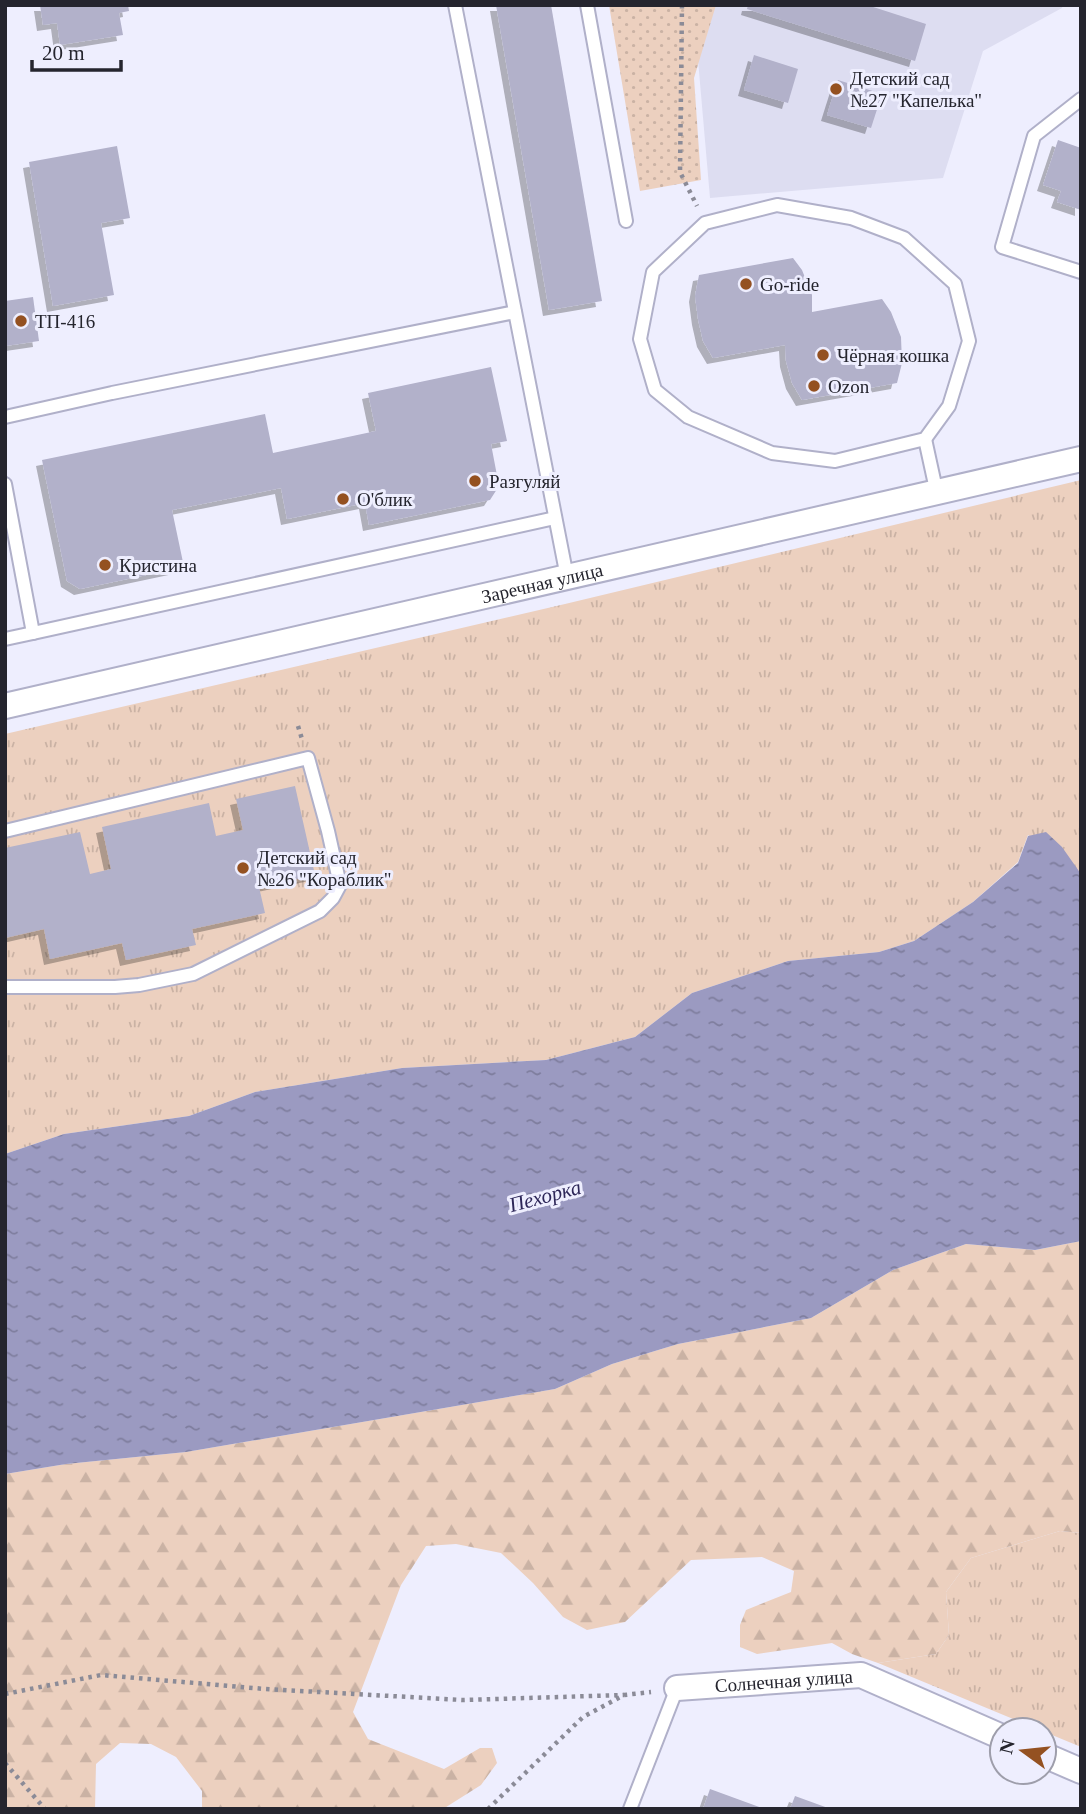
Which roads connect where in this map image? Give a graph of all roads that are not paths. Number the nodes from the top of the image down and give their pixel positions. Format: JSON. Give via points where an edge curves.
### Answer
{"nodes":[{"id":1,"x":455,"y":5,"type":"edge"},
{"id":2,"x":587,"y":5,"type":"edge"},
{"id":3,"x":1081,"y":99,"type":"edge"},
{"id":4,"x":626,"y":221,"type":"dead end"},
{"id":5,"x":1081,"y":272,"type":"edge"},
{"id":6,"x":515,"y":312,"type":"junction"},
{"id":7,"x":5,"y":418,"type":"edge"},
{"id":8,"x":925,"y":439,"type":"junction"},
{"id":9,"x":1081,"y":459,"type":"edge"},
{"id":10,"x":5,"y":484,"type":"edge"},
{"id":11,"x":937,"y":494,"type":"junction"},
{"id":12,"x":555,"y":518,"type":"junction"},
{"id":13,"x":567,"y":577,"type":"junction"},
{"id":14,"x":33,"y":633,"type":"junction"},
{"id":15,"x":5,"y":639,"type":"edge"},
{"id":16,"x":5,"y":706,"type":"edge"},
{"id":17,"x":5,"y":831,"type":"edge"},
{"id":18,"x":5,"y":988,"type":"edge"},
{"id":19,"x":677,"y":1688,"type":"joint"},
{"id":20,"x":988,"y":1731,"type":"edge"},
{"id":21,"x":1058,"y":1761,"type":"edge"},
{"id":22,"x":1081,"y":1771,"type":"edge"},
{"id":23,"x":630,"y":1809,"type":"edge"}],
"edges":[{"from":1,"to":6,"type":"lane"},
{"from":2,"to":4,"type":"lane"},
{"from":3,"to":5,"type":"lane","via":[[1034,136],[1002,247]]},
{"from":6,"to":7,"type":"lane"},
{"from":6,"to":12,"type":"lane"},
{"from":8,"to":8,"type":"lane","via":[[835,461],[772,453],[688,417],[655,390],[640,339],[653,272],[705,223],[777,205],[851,218],[904,238],[955,284],[970,341],[949,406]]},
{"from":8,"to":11,"type":"lane"},
{"from":9,"to":11,"type":"street","name":"Заречная улица"},
{"from":10,"to":14,"type":"lane"},
{"from":11,"to":13,"type":"street","name":"Заречная улица"},
{"from":12,"to":13,"type":"lane"},
{"from":12,"to":14,"type":"lane"},
{"from":13,"to":16,"type":"street","name":"Заречная улица"},
{"from":14,"to":15,"type":"lane"},
{"from":17,"to":18,"type":"lane","via":[[307,758],[340,885],[320,911],[193,974],[139,985]]},
{"from":19,"to":20,"type":"street","name":"Солнечная улица","via":[[861,1675]]},
{"from":19,"to":23,"type":"lane"},
{"from":21,"to":22,"type":"street"}]}
